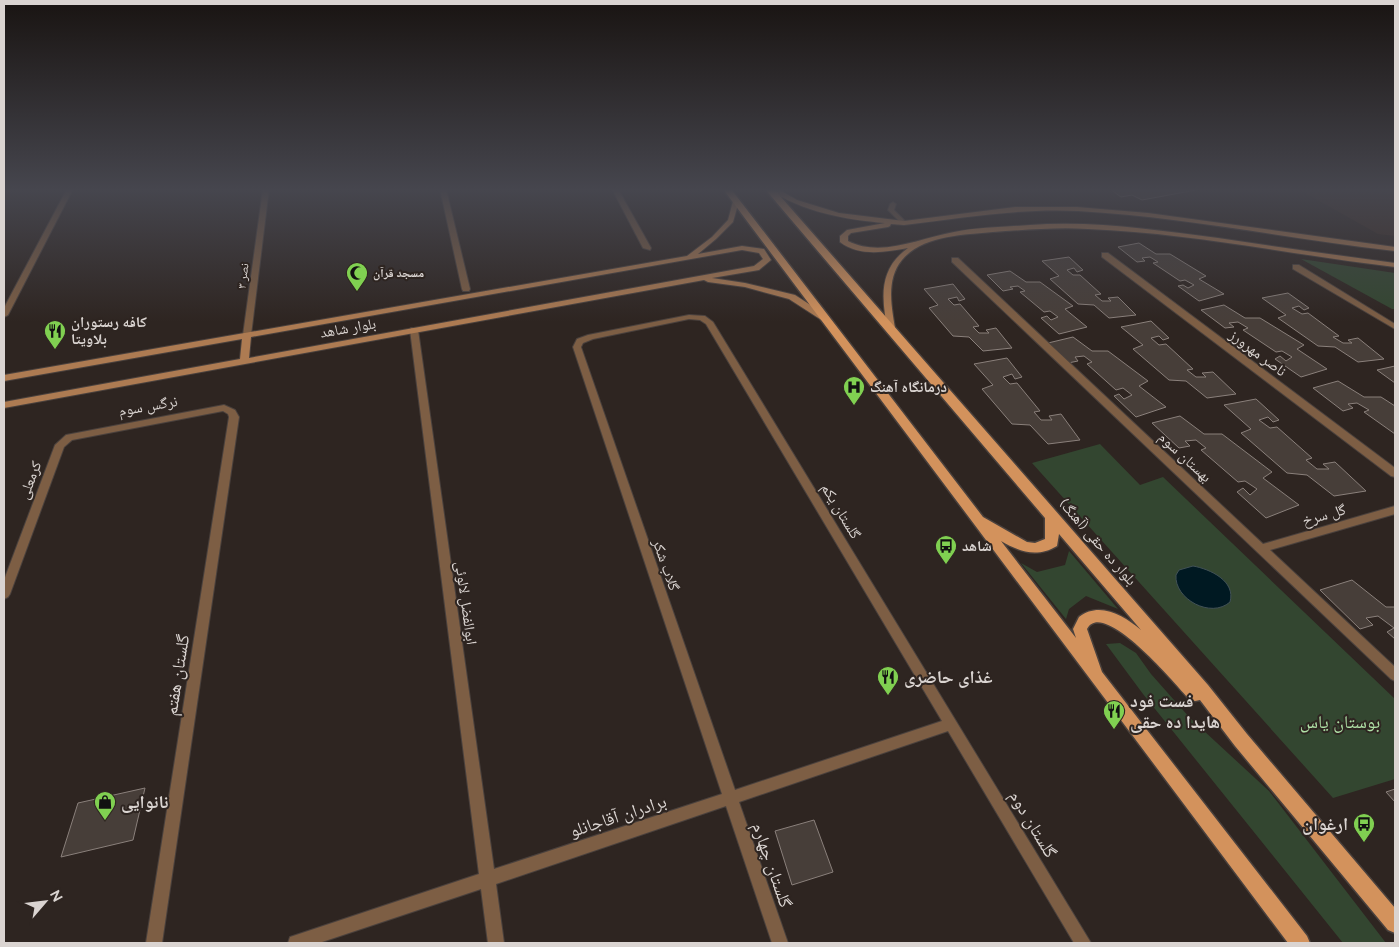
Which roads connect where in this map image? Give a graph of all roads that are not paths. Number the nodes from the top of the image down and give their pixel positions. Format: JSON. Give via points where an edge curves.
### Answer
{"nodes":[{"id":1,"x":47,"y":233,"type":"edge"},
{"id":2,"x":260,"y":233,"type":"edge"},
{"id":3,"x":453,"y":233,"type":"edge"},
{"id":4,"x":639,"y":233,"type":"edge"},
{"id":5,"x":719,"y":233,"type":"edge"},
{"id":6,"x":761,"y":233,"type":"edge"},
{"id":7,"x":807,"y":233,"type":"edge"},
{"id":8,"x":847,"y":233,"type":"edge"},
{"id":9,"x":963,"y":233,"type":"edge"},
{"id":10,"x":1170,"y":233,"type":"edge"},
{"id":11,"x":1280,"y":233,"type":"edge"},
{"id":12,"x":922,"y":240,"type":"junction"},
{"id":13,"x":647,"y":248,"type":"dead end"},
{"id":14,"x":1395,"y":249,"type":"edge"},
{"id":15,"x":1105,"y":255,"type":"dead end"},
{"id":16,"x":687,"y":258,"type":"junction"},
{"id":17,"x":955,"y":260,"type":"dead end"},
{"id":18,"x":1395,"y":265,"type":"edge"},
{"id":19,"x":1296,"y":267,"type":"dead end"},
{"id":20,"x":697,"y":279,"type":"junction"},
{"id":21,"x":466,"y":289,"type":"dead end"},
{"id":22,"x":4,"y":314,"type":"edge"},
{"id":23,"x":702,"y":318,"type":"joint"},
{"id":24,"x":826,"y":319,"type":"junction"},
{"id":25,"x":1395,"y":327,"type":"edge"},
{"id":26,"x":414,"y":330,"type":"junction"},
{"id":27,"x":892,"y":333,"type":"junction"},
{"id":28,"x":247,"y":335,"type":"junction"},
{"id":29,"x":244,"y":361,"type":"junction"},
{"id":30,"x":4,"y":378,"type":"edge"},
{"id":31,"x":4,"y":405,"type":"edge"},
{"id":32,"x":232,"y":412,"type":"joint"},
{"id":33,"x":69,"y":437,"type":"joint"},
{"id":34,"x":1395,"y":473,"type":"edge"},
{"id":35,"x":1395,"y":510,"type":"edge"},
{"id":36,"x":1052,"y":517,"type":"junction"},
{"id":37,"x":978,"y":519,"type":"junction"},
{"id":38,"x":1260,"y":549,"type":"junction"},
{"id":39,"x":4,"y":594,"type":"edge"},
{"id":40,"x":1395,"y":675,"type":"edge"},
{"id":41,"x":1100,"y":683,"type":"junction"},
{"id":42,"x":951,"y":724,"type":"junction"},
{"id":43,"x":1241,"y":740,"type":"junction"},
{"id":44,"x":729,"y":798,"type":"junction"},
{"id":45,"x":488,"y":879,"type":"junction"},
{"id":46,"x":1395,"y":923,"type":"edge"},
{"id":47,"x":154,"y":943,"type":"edge"},
{"id":48,"x":296,"y":943,"type":"edge"},
{"id":49,"x":496,"y":943,"type":"edge"},
{"id":50,"x":780,"y":943,"type":"edge"},
{"id":51,"x":1083,"y":943,"type":"edge"},
{"id":52,"x":1300,"y":943,"type":"edge"}],
"edges":[{"from":1,"to":22,"type":"street"},
{"from":2,"to":28,"type":"street","name":"نصر ۳"},
{"from":3,"to":21,"type":"street"},
{"from":4,"to":13,"type":"street"},
{"from":5,"to":16,"type":"main road"},
{"from":6,"to":24,"type":"main road"},
{"from":7,"to":27,"type":"main road","name":"بلوار ده حقی (آهنگ)"},
{"from":8,"to":12,"type":"main road","via":[[844,242],[861,250],[879,251]]},
{"from":9,"to":12,"type":"main road"},
{"from":10,"to":18,"type":"main road"},
{"from":11,"to":14,"type":"main road"},
{"from":12,"to":27,"type":"main road","via":[[897,260],[888,282],[886,304]]},
{"from":15,"to":34,"type":"street","name":"ناصر مهرورز"},
{"from":16,"to":20,"type":"main road","name":"بلوار شاهد","via":[[752,248],[761,251],[767,260],[756,268]]},
{"from":16,"to":28,"type":"main road","name":"بلوار شاهد"},
{"from":17,"to":38,"type":"street","name":"بهستان سوم"},
{"from":19,"to":25,"type":"street"},
{"from":20,"to":24,"type":"main road","via":[[745,285],[792,298]]},
{"from":20,"to":26,"type":"main road","name":"بلوار شاهد"},
{"from":23,"to":42,"type":"street","name":"گلستان یکم","via":[[709,322]]},
{"from":23,"to":44,"type":"street","name":"گلاب شکر","via":[[689,317],[580,341],[576,347]]},
{"from":24,"to":37,"type":"main road"},
{"from":26,"to":29,"type":"main road","name":"بلوار شاهد"},
{"from":26,"to":45,"type":"street","name":"ابوالفضل لالوئی"},
{"from":27,"to":36,"type":"main road","name":"بلوار ده حقی (آهنگ)"},
{"from":28,"to":29,"type":"main road"},
{"from":28,"to":30,"type":"main road","name":"بلوار شاهد"},
{"from":29,"to":31,"type":"main road","name":"بلوار شاهد"},
{"from":32,"to":33,"type":"street","name":"نرگس سوم","via":[[224,408]]},
{"from":32,"to":47,"type":"street","name":"گلستان هفتم","via":[[234,417]]},
{"from":33,"to":39,"type":"street","name":"کرمعلی","via":[[60,445]]},
{"from":35,"to":38,"type":"street","name":"گل سرخ"},
{"from":36,"to":37,"type":"main road","via":[[1052,542],[1036,550]]},
{"from":36,"to":43,"type":"main road","name":"بلوار ده حقی (آهنگ)","via":[[1202,690]]},
{"from":37,"to":41,"type":"main road"},
{"from":38,"to":40,"type":"street","name":"بهستان سوم"},
{"from":41,"to":43,"type":"main road","via":[[1080,628],[1085,619],[1096,615],[1112,618],[1129,628]]},
{"from":41,"to":52,"type":"main road"},
{"from":42,"to":44,"type":"street","name":"برادران آقاجانلو"},
{"from":42,"to":51,"type":"street","name":"گلستان دوم"},
{"from":43,"to":46,"type":"main road","name":"بلوار ده حقی (آهنگ)"},
{"from":44,"to":45,"type":"street","name":"برادران آقاجانلو"},
{"from":44,"to":50,"type":"street","name":"گلستان چهارم"},
{"from":45,"to":48,"type":"street","name":"برادران آقاجانلو"},
{"from":45,"to":49,"type":"street","name":"ابوالفضل لالوئی"}]}
